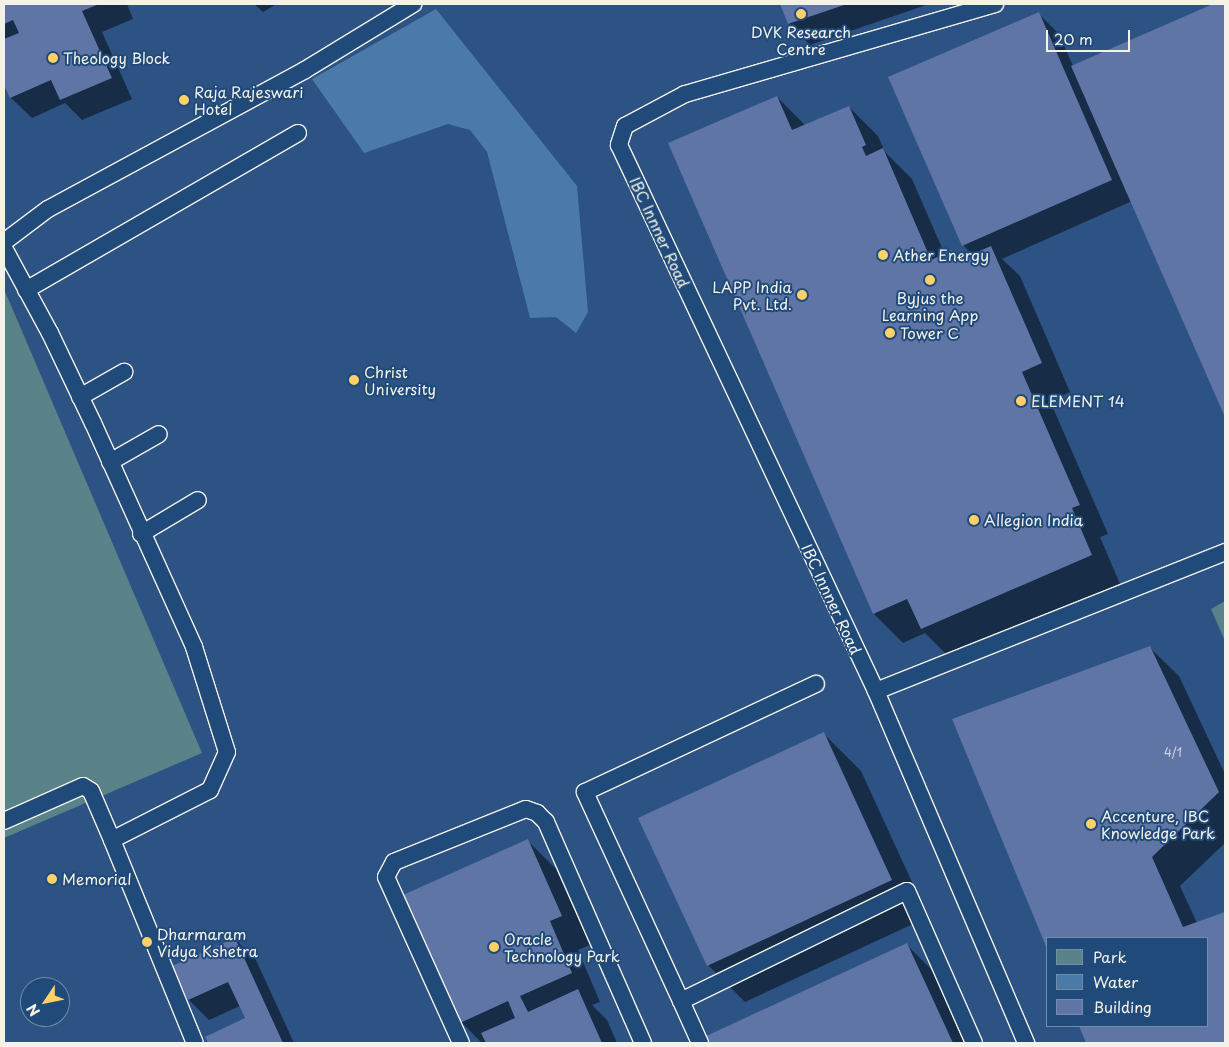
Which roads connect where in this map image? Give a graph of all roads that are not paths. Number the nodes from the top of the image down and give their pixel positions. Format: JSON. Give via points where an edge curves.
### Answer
{"nodes":[{"id":1,"x":414,"y":4,"type":"edge"},
{"id":2,"x":994,"y":4,"type":"edge"},
{"id":3,"x":298,"y":133,"type":"dead end"},
{"id":4,"x":4,"y":242,"type":"edge"},
{"id":5,"x":4,"y":248,"type":"edge"},
{"id":6,"x":26,"y":290,"type":"junction"},
{"id":7,"x":124,"y":372,"type":"dead end"},
{"id":8,"x":80,"y":398,"type":"junction"},
{"id":9,"x":158,"y":434,"type":"dead end"},
{"id":10,"x":110,"y":462,"type":"junction"},
{"id":11,"x":198,"y":500,"type":"dead end"},
{"id":12,"x":141,"y":534,"type":"junction"},
{"id":13,"x":1225,"y":552,"type":"edge"},
{"id":14,"x":816,"y":684,"type":"dead end"},
{"id":15,"x":876,"y":691,"type":"junction"},
{"id":16,"x":4,"y":821,"type":"edge"},
{"id":17,"x":112,"y":840,"type":"junction"},
{"id":18,"x":681,"y":1001,"type":"junction"},
{"id":19,"x":195,"y":1043,"type":"edge"},
{"id":20,"x":461,"y":1043,"type":"edge"},
{"id":21,"x":643,"y":1043,"type":"edge"},
{"id":22,"x":700,"y":1043,"type":"edge"},
{"id":23,"x":974,"y":1043,"type":"edge"},
{"id":24,"x":1026,"y":1043,"type":"edge"}],
"edges":[{"from":1,"to":4,"type":"lane","via":[[305,70],[48,209]]},
{"from":2,"to":15,"type":"lane","name":"IBC Innner Road","via":[[685,94],[625,126],[619,145]]},
{"from":3,"to":6,"type":"lane"},
{"from":5,"to":6,"type":"lane"},
{"from":6,"to":8,"type":"lane"},
{"from":7,"to":8,"type":"lane"},
{"from":8,"to":10,"type":"lane"},
{"from":9,"to":10,"type":"lane"},
{"from":10,"to":12,"type":"lane"},
{"from":11,"to":12,"type":"lane"},
{"from":12,"to":17,"type":"lane","via":[[194,647],[227,752],[210,790]]},
{"from":13,"to":15,"type":"lane"},
{"from":14,"to":18,"type":"lane","via":[[585,792]]},
{"from":15,"to":24,"type":"lane","name":"IBC Innner Road"},
{"from":16,"to":17,"type":"lane","via":[[83,786],[91,791]]},
{"from":17,"to":19,"type":"lane"},
{"from":18,"to":22,"type":"lane"},
{"from":18,"to":23,"type":"lane","via":[[907,891]]},
{"from":20,"to":21,"type":"lane","via":[[386,877],[394,862],[526,809],[537,812],[546,822]]}]}
